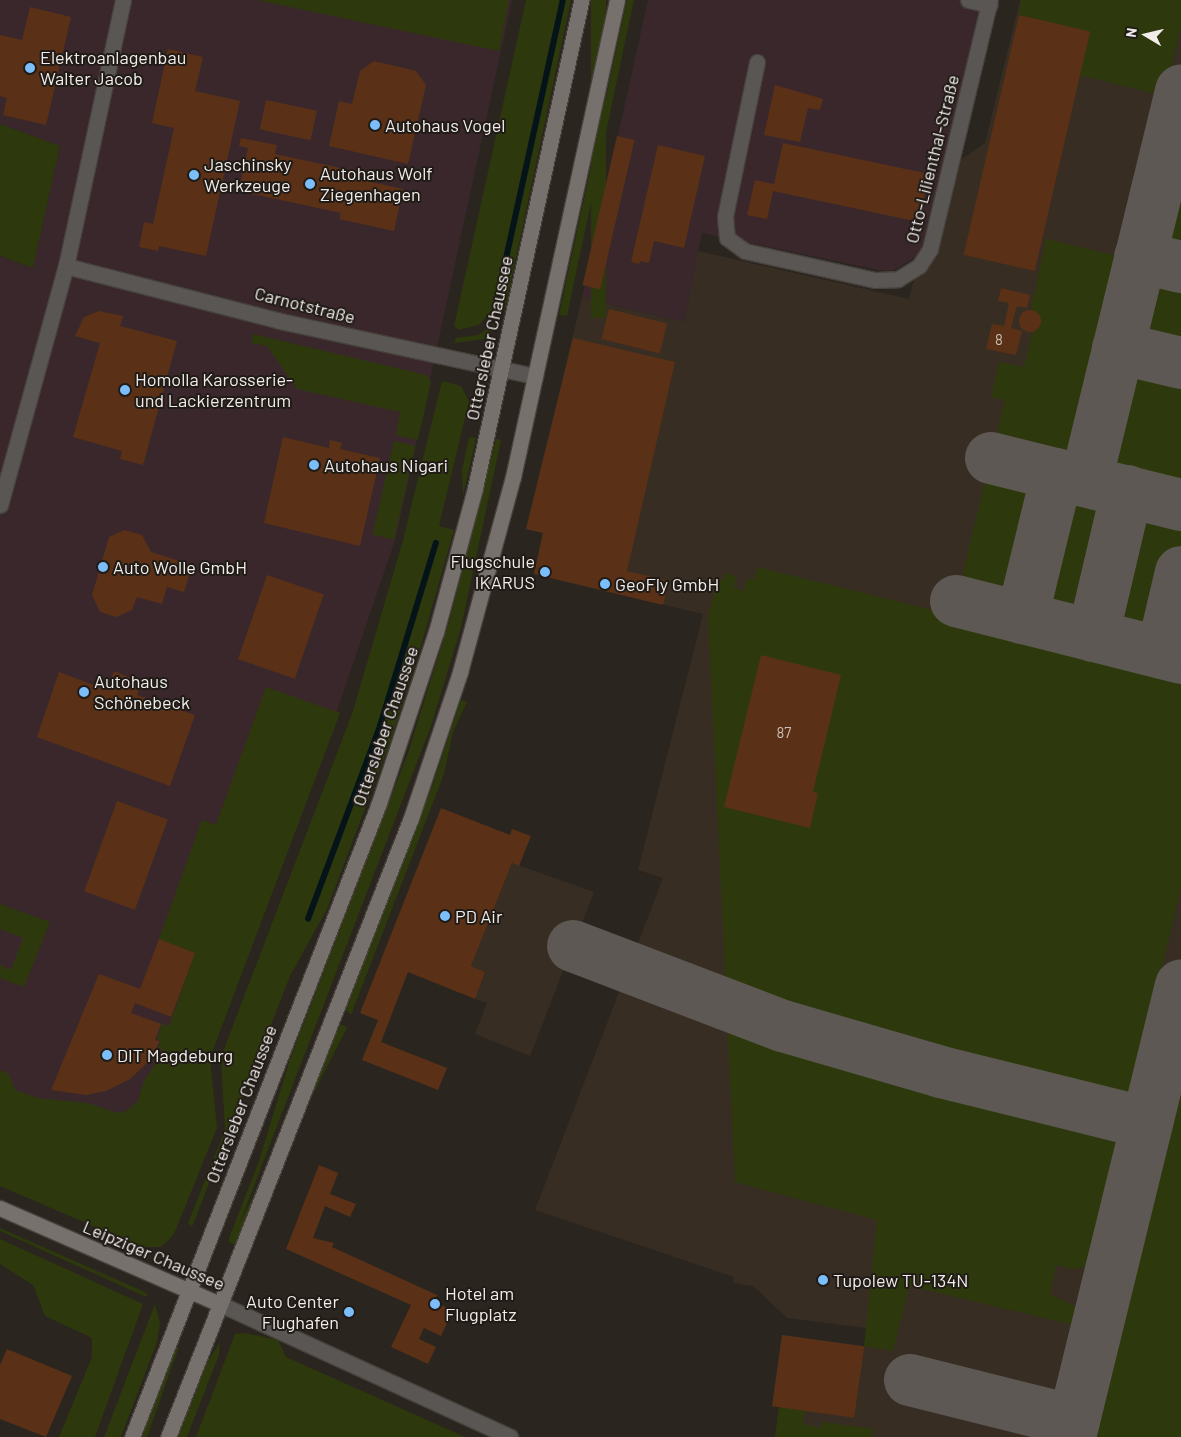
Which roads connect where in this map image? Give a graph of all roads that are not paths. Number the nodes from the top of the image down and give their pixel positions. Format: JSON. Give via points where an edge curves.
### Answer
{"nodes":[{"id":1,"x":123,"y":0,"type":"edge"},
{"id":2,"x":582,"y":0,"type":"edge"},
{"id":3,"x":617,"y":0,"type":"edge"},
{"id":4,"x":968,"y":0,"type":"edge"},
{"id":5,"x":989,"y":2,"type":"edge"},
{"id":6,"x":757,"y":62,"type":"dead end"},
{"id":7,"x":66,"y":266,"type":"junction"},
{"id":8,"x":502,"y":369,"type":"junction"},
{"id":9,"x":535,"y":376,"type":"junction"},
{"id":10,"x":0,"y":505,"type":"edge"},
{"id":11,"x":0,"y":1208,"type":"edge"},
{"id":12,"x":188,"y":1291,"type":"junction"},
{"id":13,"x":220,"y":1304,"type":"junction"},
{"id":14,"x":132,"y":1437,"type":"edge"},
{"id":15,"x":168,"y":1437,"type":"edge"},
{"id":16,"x":510,"y":1437,"type":"edge"}],
"edges":[{"from":1,"to":7,"type":"street"},
{"from":2,"to":8,"type":"main road","name":"Ottersleber Chaussee"},
{"from":3,"to":9,"type":"main road"},
{"from":4,"to":5,"type":"street","name":"Otto-Lilienthal-Straße"},
{"from":5,"to":6,"type":"street","name":"Otto-Lilienthal-Straße","via":[[930,249],[916,269],[898,279],[875,280],[745,251],[727,238],[725,216]]},
{"from":7,"to":8,"type":"street","name":"Carnotstraße","via":[[280,321]]},
{"from":7,"to":10,"type":"street"},
{"from":8,"to":9,"type":"street","name":"Carnotstraße"},
{"from":8,"to":12,"type":"main road","name":"Ottersleber Chaussee","via":[[466,524],[402,739]]},
{"from":9,"to":13,"type":"main road","via":[[488,574],[437,743]]},
{"from":11,"to":12,"type":"main road","name":"Leipziger Chaussee"},
{"from":12,"to":13,"type":"main road","name":"Leipziger Chaussee"},
{"from":12,"to":14,"type":"main road","name":"Ottersleber Chaussee"},
{"from":13,"to":15,"type":"main road"},
{"from":13,"to":16,"type":"street","name":"Leipziger Chaussee"}]}
